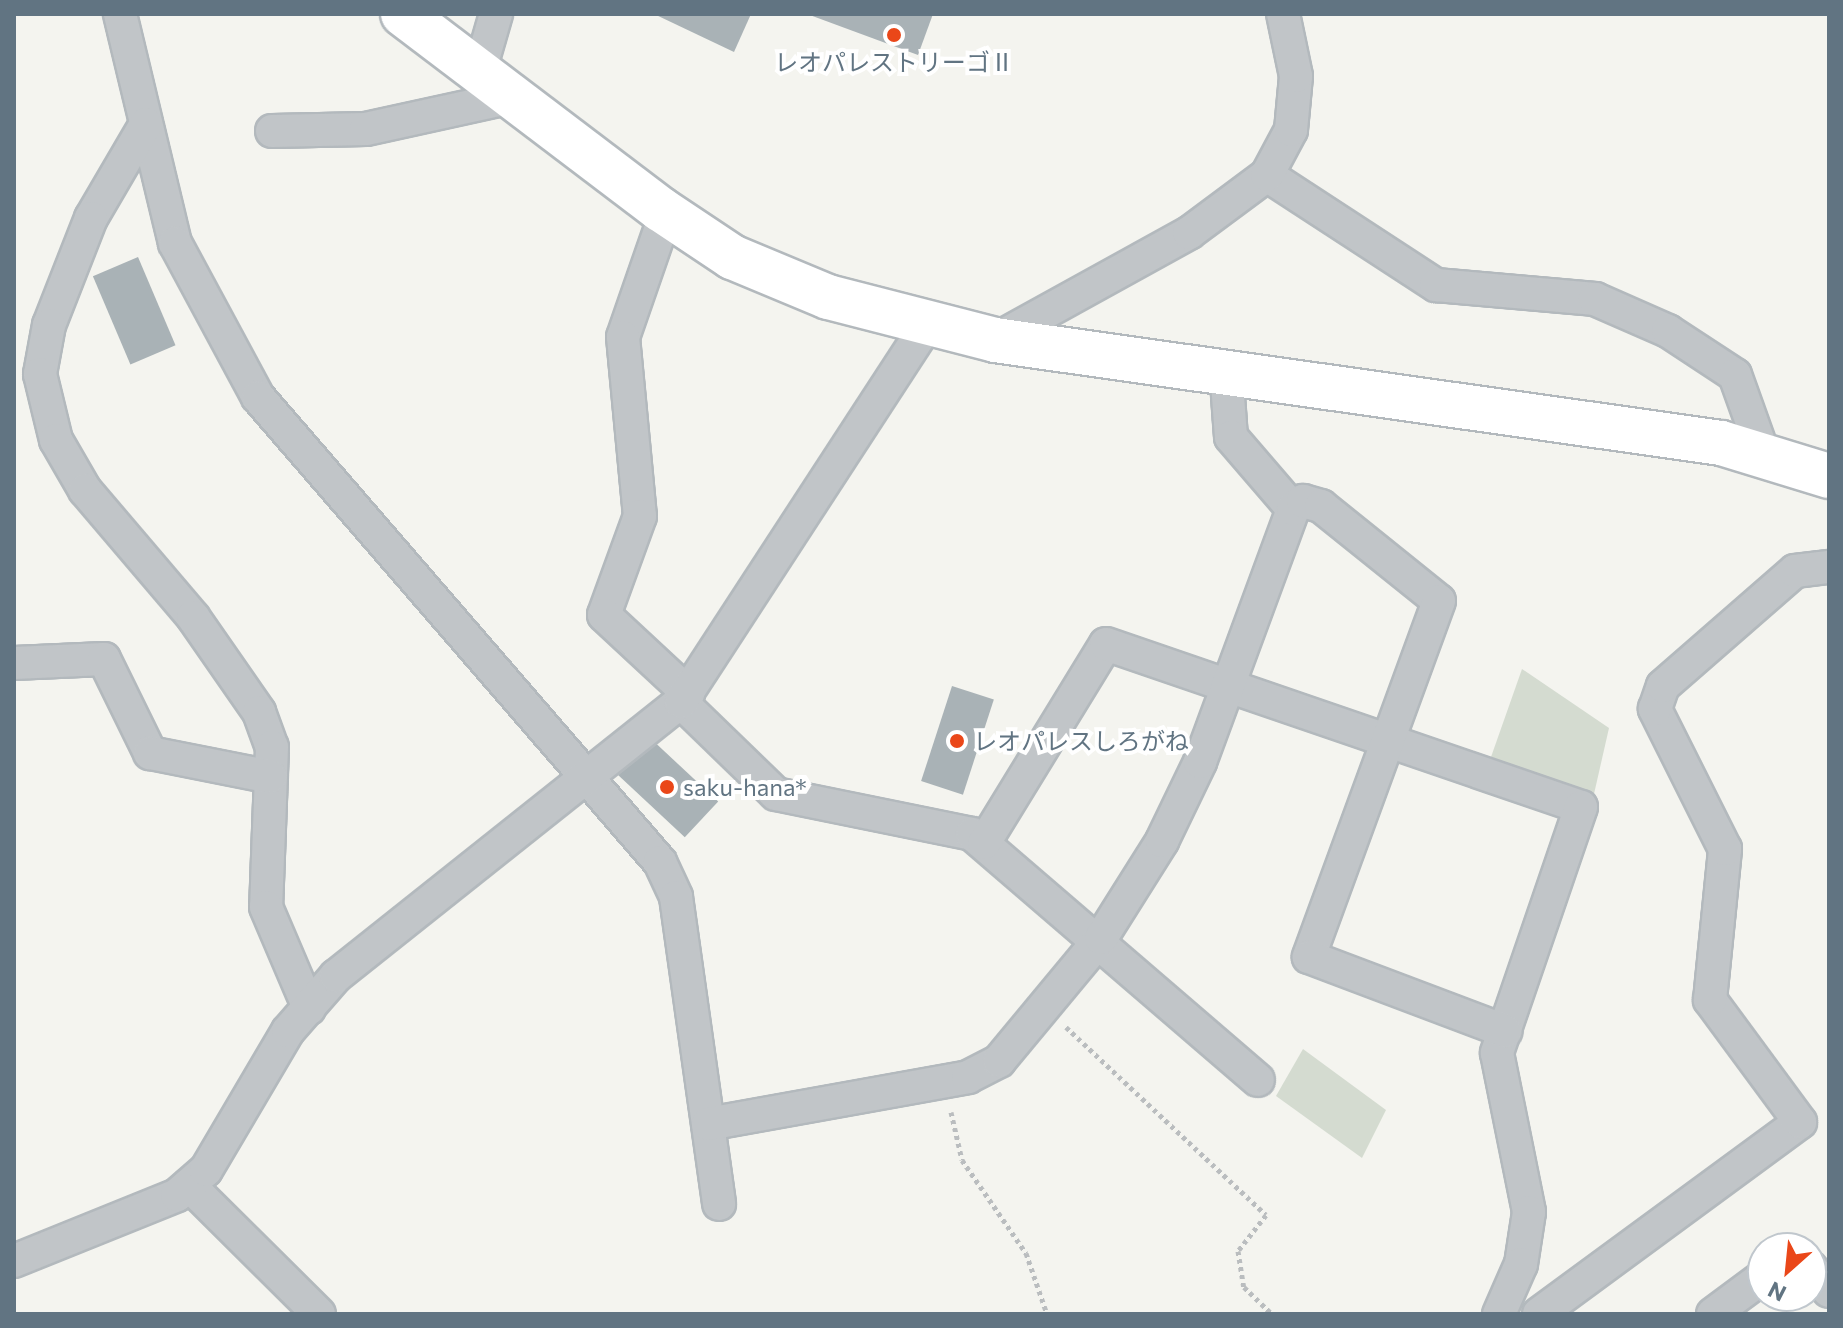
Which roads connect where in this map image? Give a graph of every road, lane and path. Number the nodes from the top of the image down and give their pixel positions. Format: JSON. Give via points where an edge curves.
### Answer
{"nodes":[{"id":1,"x":120,"y":14,"type":"edge"},
{"id":2,"x":403,"y":14,"type":"edge"},
{"id":3,"x":496,"y":14,"type":"edge"},
{"id":4,"x":1283,"y":14,"type":"edge"},
{"id":5,"x":496,"y":85,"type":"junction"},
{"id":6,"x":146,"y":124,"type":"junction"},
{"id":7,"x":272,"y":131,"type":"dead end"},
{"id":8,"x":1267,"y":175,"type":"junction"},
{"id":9,"x":666,"y":213,"type":"junction"},
{"id":10,"x":925,"y":328,"type":"junction"},
{"id":11,"x":995,"y":340,"type":"junction"},
{"id":12,"x":1226,"y":369,"type":"junction"},
{"id":13,"x":27,"y":375,"type":"edge"},
{"id":14,"x":1763,"y":453,"type":"junction"},
{"id":15,"x":1829,"y":476,"type":"edge"},
{"id":16,"x":1293,"y":509,"type":"junction"},
{"id":17,"x":1829,"y":567,"type":"edge"},
{"id":18,"x":14,"y":663,"type":"edge"},
{"id":19,"x":1229,"y":682,"type":"junction"},
{"id":20,"x":684,"y":698,"type":"junction"},
{"id":21,"x":1388,"y":739,"type":"junction"},
{"id":22,"x":271,"y":777,"type":"junction"},
{"id":23,"x":593,"y":779,"type":"junction"},
{"id":24,"x":984,"y":843,"type":"junction"},
{"id":25,"x":1101,"y":938,"type":"junction"},
{"id":26,"x":309,"y":1008,"type":"junction"},
{"id":27,"x":1047,"y":1009,"type":"junction"},
{"id":28,"x":1505,"y":1031,"type":"junction"},
{"id":29,"x":1258,"y":1080,"type":"dead end"},
{"id":30,"x":945,"y":1081,"type":"junction"},
{"id":31,"x":708,"y":1124,"type":"junction"},
{"id":32,"x":189,"y":1185,"type":"junction"},
{"id":33,"x":719,"y":1204,"type":"dead end"},
{"id":34,"x":14,"y":1261,"type":"edge"},
{"id":35,"x":1747,"y":1289,"type":"edge"},
{"id":36,"x":319,"y":1314,"type":"edge"},
{"id":37,"x":1047,"y":1314,"type":"edge"},
{"id":38,"x":1272,"y":1314,"type":"edge"},
{"id":39,"x":1499,"y":1314,"type":"edge"},
{"id":40,"x":1539,"y":1314,"type":"edge"},
{"id":41,"x":1713,"y":1314,"type":"edge"}],
"edges":[{"from":1,"to":6,"type":"street"},
{"from":2,"to":5,"type":"street"},
{"from":3,"to":5,"type":"street"},
{"from":4,"to":8,"type":"street","via":[[1296,76],[1291,130]]},
{"from":5,"to":7,"type":"street","via":[[366,129]]},
{"from":5,"to":9,"type":"street"},
{"from":6,"to":13,"type":"street","via":[[91,218]]},
{"from":6,"to":23,"type":"street","via":[[175,243],[258,397]]},
{"from":8,"to":11,"type":"street","via":[[1189,233]]},
{"from":8,"to":14,"type":"street","via":[[1436,285],[1595,299],[1668,331],[1735,375]]},
{"from":9,"to":10,"type":"street","via":[[732,257]]},
{"from":9,"to":20,"type":"street","via":[[623,337],[640,516],[604,615]]},
{"from":10,"to":11,"type":"street"},
{"from":10,"to":20,"type":"street"},
{"from":11,"to":12,"type":"street"},
{"from":12,"to":14,"type":"street"},
{"from":12,"to":16,"type":"street","via":[[1231,437]]},
{"from":13,"to":22,"type":"street","via":[[85,490],[193,617],[259,712],[272,747]]},
{"from":14,"to":15,"type":"street"},
{"from":16,"to":19,"type":"street"},
{"from":16,"to":21,"type":"street","via":[[1303,501],[1321,506],[1439,601]]},
{"from":17,"to":40,"type":"street","via":[[1795,571],[1663,686],[1655,709],[1725,849],[1710,1000],[1800,1122]]},
{"from":18,"to":22,"type":"street","via":[[104,659],[150,753]]},
{"from":19,"to":21,"type":"street"},
{"from":19,"to":24,"type":"street","via":[[1106,644]]},
{"from":19,"to":25,"type":"street","via":[[1162,841]]},
{"from":20,"to":23,"type":"street"},
{"from":20,"to":24,"type":"street","via":[[776,794],[972,834]]},
{"from":21,"to":28,"type":"street","via":[[1581,807]]},
{"from":21,"to":28,"type":"street","via":[[1309,957]]},
{"from":22,"to":26,"type":"street","via":[[266,907]]},
{"from":23,"to":26,"type":"street","via":[[336,976]]},
{"from":23,"to":31,"type":"street","via":[[660,862],[676,897]]},
{"from":24,"to":25,"type":"street"},
{"from":25,"to":27,"type":"street"},
{"from":25,"to":29,"type":"street"},
{"from":26,"to":32,"type":"street","via":[[206,1170]]},
{"from":27,"to":30,"type":"street","via":[[999,1061]]},
{"from":27,"to":38,"type":"path","via":[[1266,1215],[1238,1251],[1244,1287]]},
{"from":28,"to":39,"type":"street","via":[[1497,1053],[1529,1212],[1521,1264]]},
{"from":30,"to":31,"type":"street"},
{"from":30,"to":37,"type":"path","via":[[962,1160],[1026,1253]]},
{"from":31,"to":33,"type":"street"},
{"from":32,"to":34,"type":"street"},
{"from":32,"to":36,"type":"street"},
{"from":35,"to":41,"type":"street"}]}
